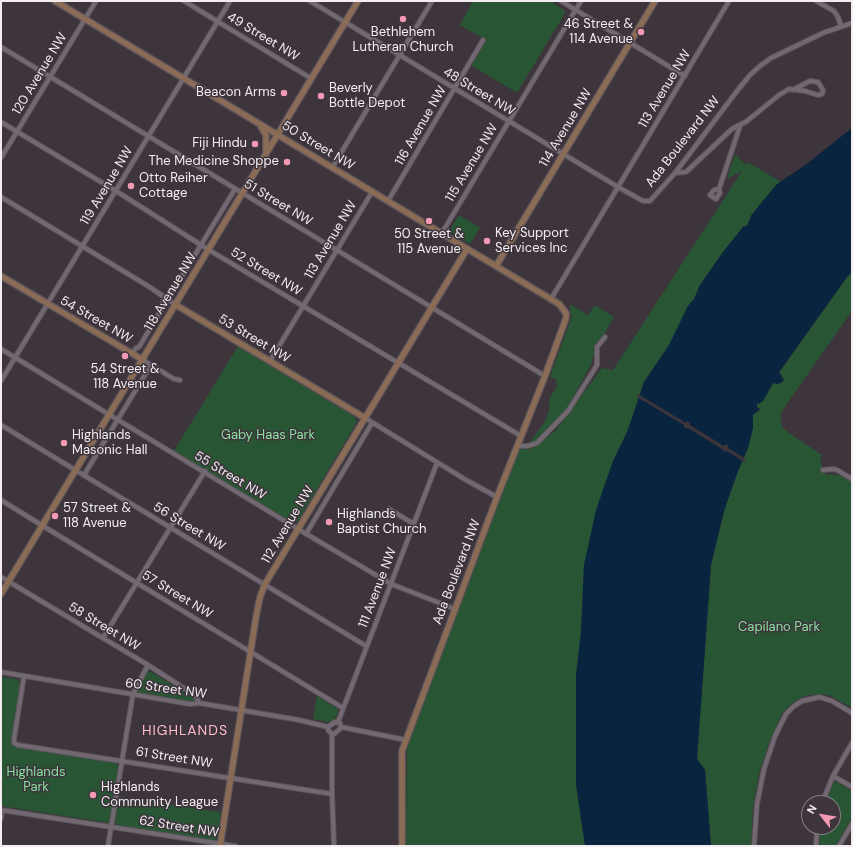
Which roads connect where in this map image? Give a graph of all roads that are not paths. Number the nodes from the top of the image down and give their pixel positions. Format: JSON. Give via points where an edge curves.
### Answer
{"nodes":[{"id":1,"x":56,"y":1,"type":"edge"},
{"id":2,"x":96,"y":1,"type":"edge"},
{"id":3,"x":184,"y":1,"type":"edge"},
{"id":4,"x":230,"y":1,"type":"edge"},
{"id":5,"x":310,"y":1,"type":"edge"},
{"id":6,"x":358,"y":1,"type":"edge"},
{"id":7,"x":432,"y":1,"type":"edge"},
{"id":8,"x":561,"y":1,"type":"edge"},
{"id":9,"x":581,"y":1,"type":"edge"},
{"id":10,"x":655,"y":1,"type":"edge"},
{"id":11,"x":729,"y":1,"type":"edge"},
{"id":12,"x":816,"y":1,"type":"edge"},
{"id":13,"x":575,"y":10,"type":"junction"},
{"id":14,"x":85,"y":19,"type":"junction"},
{"id":15,"x":218,"y":22,"type":"junction"},
{"id":16,"x":345,"y":23,"type":"junction"},
{"id":17,"x":852,"y":23,"type":"edge"},
{"id":18,"x":841,"y":26,"type":"junction"},
{"id":19,"x":483,"y":40,"type":"dead end"},
{"id":20,"x":630,"y":43,"type":"junction"},
{"id":21,"x":1,"y":47,"type":"edge"},
{"id":22,"x":400,"y":56,"type":"junction"},
{"id":23,"x":685,"y":76,"type":"junction"},
{"id":24,"x":50,"y":77,"type":"junction"},
{"id":25,"x":184,"y":78,"type":"junction"},
{"id":26,"x":312,"y":79,"type":"junction"},
{"id":27,"x":454,"y":88,"type":"junction"},
{"id":28,"x":793,"y":90,"type":"junction"},
{"id":29,"x":509,"y":121,"type":"junction"},
{"id":30,"x":1,"y":122,"type":"edge"},
{"id":31,"x":256,"y":122,"type":"junction"},
{"id":32,"x":740,"y":126,"type":"junction"},
{"id":33,"x":17,"y":132,"type":"junction"},
{"id":34,"x":278,"y":135,"type":"junction"},
{"id":35,"x":149,"y":137,"type":"junction"},
{"id":36,"x":563,"y":154,"type":"junction"},
{"id":37,"x":266,"y":157,"type":"junction"},
{"id":38,"x":1,"y":158,"type":"edge"},
{"id":39,"x":332,"y":168,"type":"junction"},
{"id":40,"x":675,"y":173,"type":"junction"},
{"id":41,"x":618,"y":187,"type":"junction"},
{"id":42,"x":234,"y":189,"type":"junction"},
{"id":43,"x":719,"y":189,"type":"dead end"},
{"id":44,"x":116,"y":191,"type":"junction"},
{"id":45,"x":372,"y":192,"type":"junction"},
{"id":46,"x":243,"y":194,"type":"junction"},
{"id":47,"x":1,"y":197,"type":"edge"},
{"id":48,"x":388,"y":201,"type":"junction"},
{"id":49,"x":442,"y":233,"type":"junction"},
{"id":50,"x":201,"y":245,"type":"junction"},
{"id":51,"x":82,"y":246,"type":"junction"},
{"id":52,"x":467,"y":249,"type":"junction"},
{"id":53,"x":209,"y":250,"type":"junction"},
{"id":54,"x":337,"y":251,"type":"junction"},
{"id":55,"x":496,"y":266,"type":"junction"},
{"id":56,"x":1,"y":276,"type":"edge"},
{"id":57,"x":551,"y":298,"type":"junction"},
{"id":58,"x":167,"y":299,"type":"junction"},
{"id":59,"x":48,"y":304,"type":"junction"},
{"id":60,"x":176,"y":305,"type":"junction"},
{"id":61,"x":303,"y":306,"type":"junction"},
{"id":62,"x":432,"y":308,"type":"junction"},
{"id":63,"x":566,"y":313,"type":"joint"},
{"id":64,"x":605,"y":337,"type":"dead end"},
{"id":65,"x":1,"y":349,"type":"edge"},
{"id":66,"x":132,"y":354,"type":"junction"},
{"id":67,"x":15,"y":358,"type":"junction"},
{"id":68,"x":143,"y":360,"type":"junction"},
{"id":69,"x":270,"y":361,"type":"junction"},
{"id":70,"x":398,"y":363,"type":"junction"},
{"id":71,"x":151,"y":365,"type":"junction"},
{"id":72,"x":545,"y":376,"type":"junction"},
{"id":73,"x":180,"y":380,"type":"dead end"},
{"id":74,"x":1,"y":381,"type":"edge"},
{"id":75,"x":110,"y":416,"type":"junction"},
{"id":76,"x":365,"y":418,"type":"junction"},
{"id":77,"x":118,"y":420,"type":"junction"},
{"id":78,"x":372,"y":423,"type":"junction"},
{"id":79,"x":1,"y":425,"type":"edge"},
{"id":80,"x":521,"y":436,"type":"junction"},
{"id":81,"x":518,"y":446,"type":"junction"},
{"id":82,"x":437,"y":462,"type":"junction"},
{"id":83,"x":823,"y":470,"type":"dead end"},
{"id":84,"x":76,"y":471,"type":"junction"},
{"id":85,"x":205,"y":471,"type":"junction"},
{"id":86,"x":84,"y":475,"type":"junction"},
{"id":87,"x":852,"y":479,"type":"edge"},
{"id":88,"x":497,"y":497,"type":"junction"},
{"id":89,"x":1,"y":500,"type":"edge"},
{"id":90,"x":389,"y":509,"type":"dead end"},
{"id":91,"x":414,"y":524,"type":"junction"},
{"id":92,"x":43,"y":526,"type":"junction"},
{"id":93,"x":170,"y":528,"type":"junction"},
{"id":94,"x":298,"y":529,"type":"junction"},
{"id":95,"x":306,"y":534,"type":"junction"},
{"id":96,"x":1,"y":577,"type":"edge"},
{"id":97,"x":9,"y":582,"type":"junction"},
{"id":98,"x":137,"y":583,"type":"junction"},
{"id":99,"x":265,"y":584,"type":"junction"},
{"id":100,"x":391,"y":584,"type":"junction"},
{"id":101,"x":1,"y":594,"type":"edge"},
{"id":102,"x":455,"y":609,"type":"junction"},
{"id":103,"x":103,"y":638,"type":"junction"},
{"id":104,"x":366,"y":646,"type":"junction"},
{"id":105,"x":251,"y":652,"type":"junction"},
{"id":106,"x":148,"y":665,"type":"junction"},
{"id":107,"x":1,"y":672,"type":"edge"},
{"id":108,"x":24,"y":676,"type":"junction"},
{"id":109,"x":133,"y":694,"type":"junction"},
{"id":110,"x":199,"y":703,"type":"junction"},
{"id":111,"x":343,"y":708,"type":"junction"},
{"id":112,"x":242,"y":711,"type":"junction"},
{"id":113,"x":852,"y":713,"type":"edge"},
{"id":114,"x":338,"y":722,"type":"junction"},
{"id":115,"x":328,"y":727,"type":"junction"},
{"id":116,"x":341,"y":727,"type":"junction"},
{"id":117,"x":332,"y":734,"type":"junction"},
{"id":118,"x":406,"y":740,"type":"junction"},
{"id":119,"x":852,"y":743,"type":"edge"},
{"id":120,"x":122,"y":760,"type":"junction"},
{"id":121,"x":833,"y":776,"type":"junction"},
{"id":122,"x":231,"y":778,"type":"junction"},
{"id":123,"x":852,"y":787,"type":"edge"},
{"id":124,"x":332,"y":794,"type":"junction"},
{"id":125,"x":825,"y":795,"type":"edge"},
{"id":126,"x":2,"y":810,"type":"edge"},
{"id":127,"x":1,"y":819,"type":"edge"},
{"id":128,"x":852,"y":824,"type":"edge"},
{"id":129,"x":111,"y":827,"type":"junction"},
{"id":130,"x":817,"y":835,"type":"edge"},
{"id":131,"x":220,"y":845,"type":"edge"},
{"id":132,"x":108,"y":846,"type":"edge"},
{"id":133,"x":235,"y":846,"type":"edge"},
{"id":134,"x":334,"y":846,"type":"edge"},
{"id":135,"x":402,"y":846,"type":"edge"},
{"id":136,"x":754,"y":846,"type":"edge"},
{"id":137,"x":816,"y":846,"type":"edge"},
{"id":138,"x":839,"y":846,"type":"edge"}],
"edges":[{"from":1,"to":14,"type":"main road","name":"50 Street NW"},
{"from":2,"to":14,"type":"street","name":"120 Avenue NW"},
{"from":3,"to":15,"type":"street","name":"49 Street NW"},
{"from":4,"to":15,"type":"street","name":"119 Avenue NW"},
{"from":5,"to":16,"type":"street","name":"48 Street NW"},
{"from":6,"to":16,"type":"main road","name":"118 Avenue NW"},
{"from":7,"to":22,"type":"street"},
{"from":8,"to":13,"type":"street"},
{"from":9,"to":13,"type":"street","name":"115 Avenue NW"},
{"from":10,"to":20,"type":"main road","name":"114 Avenue NW"},
{"from":11,"to":23,"type":"street","name":"113 Avenue NW"},
{"from":12,"to":18,"type":"street","via":[[834,11]]},
{"from":13,"to":20,"type":"street"},
{"from":13,"to":29,"type":"street","name":"115 Avenue NW"},
{"from":14,"to":24,"type":"street","name":"120 Avenue NW"},
{"from":14,"to":25,"type":"main road","name":"50 Street NW"},
{"from":15,"to":25,"type":"street","name":"119 Avenue NW"},
{"from":15,"to":26,"type":"street","name":"49 Street NW"},
{"from":16,"to":22,"type":"street","name":"48 Street NW"},
{"from":16,"to":26,"type":"main road","name":"118 Avenue NW"},
{"from":17,"to":18,"type":"street","name":"Ada Boulevard NW"},
{"from":18,"to":40,"type":"street","name":"Ada Boulevard NW","via":[[771,58],[760,66],[737,91]]},
{"from":19,"to":27,"type":"street","name":"116 Avenue NW"},
{"from":20,"to":23,"type":"street"},
{"from":20,"to":36,"type":"main road","name":"114 Avenue NW"},
{"from":21,"to":24,"type":"street","name":"51 Street NW"},
{"from":22,"to":27,"type":"street","name":"48 Street NW"},
{"from":22,"to":39,"type":"street"},
{"from":23,"to":41,"type":"street","name":"113 Avenue NW"},
{"from":24,"to":33,"type":"street","name":"120 Avenue NW"},
{"from":24,"to":35,"type":"street","name":"51 Street NW"},
{"from":25,"to":31,"type":"main road","name":"50 Street NW"},
{"from":25,"to":35,"type":"street","name":"119 Avenue NW"},
{"from":26,"to":34,"type":"main road","name":"118 Avenue NW"},
{"from":27,"to":29,"type":"street","name":"48 Street NW"},
{"from":27,"to":48,"type":"street","name":"116 Avenue NW"},
{"from":28,"to":28,"type":"street","via":[[818,95],[822,94],[823,90],[818,82],[810,81]]},
{"from":28,"to":32,"type":"street","via":[[789,89],[779,95]]},
{"from":29,"to":36,"type":"street","name":"48 Street NW"},
{"from":29,"to":49,"type":"street","name":"115 Avenue NW"},
{"from":30,"to":33,"type":"street","name":"52 Street NW"},
{"from":31,"to":34,"type":"main road","name":"50 Street NW"},
{"from":31,"to":37,"type":"main road","via":[[266,135]]},
{"from":32,"to":40,"type":"street","via":[[732,129],[686,172]]},
{"from":32,"to":43,"type":"street"},
{"from":33,"to":38,"type":"street","name":"120 Avenue NW"},
{"from":33,"to":44,"type":"street","name":"52 Street NW"},
{"from":34,"to":37,"type":"main road","name":"118 Avenue NW"},
{"from":34,"to":39,"type":"main road","name":"50 Street NW"},
{"from":35,"to":42,"type":"street","name":"51 Street NW"},
{"from":35,"to":44,"type":"street","name":"119 Avenue NW"},
{"from":36,"to":41,"type":"street","name":"48 Street NW"},
{"from":36,"to":55,"type":"main road","name":"114 Avenue NW"},
{"from":37,"to":46,"type":"main road","name":"118 Avenue NW"},
{"from":39,"to":45,"type":"main road","name":"50 Street NW"},
{"from":40,"to":41,"type":"street","name":"Ada Boulevard NW","via":[[650,201],[643,201]]},
{"from":41,"to":57,"type":"street"},
{"from":42,"to":46,"type":"street","name":"51 Street NW"},
{"from":42,"to":50,"type":"street","name":"118 Avenue NW"},
{"from":44,"to":50,"type":"street","name":"52 Street NW"},
{"from":44,"to":51,"type":"street","name":"119 Avenue NW"},
{"from":45,"to":48,"type":"main road","name":"50 Street NW"},
{"from":45,"to":54,"type":"street","name":"113 Avenue NW"},
{"from":46,"to":53,"type":"main road","name":"118 Avenue NW"},
{"from":46,"to":54,"type":"street","name":"51 Street NW"},
{"from":47,"to":51,"type":"street","name":"53 Street NW"},
{"from":48,"to":49,"type":"main road","name":"50 Street NW"},
{"from":49,"to":52,"type":"main road","name":"50 Street NW"},
{"from":50,"to":53,"type":"street","name":"52 Street NW"},
{"from":50,"to":58,"type":"street","name":"118 Avenue NW"},
{"from":51,"to":58,"type":"street","name":"53 Street NW"},
{"from":51,"to":59,"type":"street","name":"119 Avenue NW"},
{"from":52,"to":55,"type":"main road","name":"50 Street NW"},
{"from":52,"to":62,"type":"main road","name":"112 Avenue NW"},
{"from":53,"to":60,"type":"main road","name":"118 Avenue NW"},
{"from":53,"to":61,"type":"street","name":"52 Street NW"},
{"from":54,"to":61,"type":"street","name":"113 Avenue NW"},
{"from":54,"to":62,"type":"street","name":"51 Street NW"},
{"from":55,"to":57,"type":"main road","name":"50 Street NW"},
{"from":56,"to":59,"type":"main road","name":"54 Street NW"},
{"from":57,"to":63,"type":"main road","name":"50 Street NW","via":[[564,308]]},
{"from":58,"to":60,"type":"street","name":"53 Street NW"},
{"from":58,"to":66,"type":"street","name":"118 Avenue NW","via":[[163,301],[163,307]]},
{"from":59,"to":66,"type":"main road","name":"54 Street NW"},
{"from":59,"to":67,"type":"street","name":"119 Avenue NW"},
{"from":60,"to":68,"type":"main road","name":"118 Avenue NW"},
{"from":60,"to":69,"type":"main road","name":"53 Street NW"},
{"from":61,"to":69,"type":"street","name":"113 Avenue NW"},
{"from":61,"to":70,"type":"street","name":"52 Street NW"},
{"from":62,"to":70,"type":"main road","name":"112 Avenue NW"},
{"from":62,"to":72,"type":"street","name":"51 Street NW"},
{"from":63,"to":72,"type":"main road","name":"Ada Boulevard NW"},
{"from":64,"to":81,"type":"street","via":[[597,347],[597,365],[568,411],[537,443]]},
{"from":65,"to":67,"type":"street","name":"55 Street NW"},
{"from":66,"to":68,"type":"main road","name":"54 Street NW"},
{"from":67,"to":74,"type":"street","name":"119 Avenue NW"},
{"from":67,"to":75,"type":"street","name":"55 Street NW"},
{"from":68,"to":71,"type":"street","name":"54 Street NW"},
{"from":68,"to":75,"type":"main road","name":"118 Avenue NW"},
{"from":69,"to":76,"type":"main road","name":"53 Street NW"},
{"from":70,"to":76,"type":"main road","name":"112 Avenue NW"},
{"from":70,"to":80,"type":"street","name":"52 Street NW"},
{"from":71,"to":73,"type":"street","name":"54 Street NW"},
{"from":71,"to":77,"type":"street"},
{"from":72,"to":80,"type":"main road","name":"Ada Boulevard NW"},
{"from":75,"to":77,"type":"street","name":"55 Street NW"},
{"from":75,"to":84,"type":"main road","name":"118 Avenue NW"},
{"from":76,"to":78,"type":"street","name":"53 Street NW"},
{"from":76,"to":94,"type":"main road","name":"112 Avenue NW"},
{"from":77,"to":85,"type":"street","name":"55 Street NW"},
{"from":77,"to":86,"type":"street"},
{"from":78,"to":82,"type":"street","name":"53 Street NW"},
{"from":78,"to":95,"type":"street","name":"112 Avenue NW"},
{"from":79,"to":84,"type":"street","name":"56 Street NW"},
{"from":80,"to":81,"type":"main road","name":"Ada Boulevard NW"},
{"from":81,"to":88,"type":"main road","name":"Ada Boulevard NW"},
{"from":82,"to":88,"type":"street","name":"53 Street NW"},
{"from":82,"to":91,"type":"street","name":"111 Avenue NW"},
{"from":83,"to":87,"type":"street","via":[[835,470]]},
{"from":84,"to":86,"type":"street","name":"56 Street NW"},
{"from":84,"to":92,"type":"main road","name":"118 Avenue NW"},
{"from":85,"to":93,"type":"street"},
{"from":85,"to":94,"type":"street","name":"55 Street NW"},
{"from":86,"to":93,"type":"street","name":"56 Street NW"},
{"from":88,"to":102,"type":"main road","name":"Ada Boulevard NW"},
{"from":89,"to":92,"type":"street","name":"57 Street NW"},
{"from":90,"to":91,"type":"street"},
{"from":91,"to":100,"type":"street","name":"111 Avenue NW"},
{"from":92,"to":97,"type":"main road","name":"118 Avenue NW"},
{"from":92,"to":98,"type":"street","name":"57 Street NW"},
{"from":93,"to":98,"type":"street"},
{"from":93,"to":99,"type":"street","name":"56 Street NW"},
{"from":94,"to":95,"type":"street","name":"55 Street NW"},
{"from":94,"to":99,"type":"main road","name":"112 Avenue NW"},
{"from":95,"to":100,"type":"street","name":"55 Street NW"},
{"from":96,"to":97,"type":"street","name":"58 Street NW"},
{"from":97,"to":101,"type":"main road","name":"118 Avenue NW"},
{"from":97,"to":103,"type":"street","name":"58 Street NW"},
{"from":98,"to":103,"type":"street"},
{"from":98,"to":105,"type":"street","name":"57 Street NW"},
{"from":99,"to":104,"type":"street","name":"56 Street NW"},
{"from":99,"to":105,"type":"main road","name":"112 Avenue NW","via":[[260,597]]},
{"from":100,"to":102,"type":"street","name":"55 Street NW"},
{"from":100,"to":104,"type":"street","name":"111 Avenue NW"},
{"from":102,"to":118,"type":"main road","name":"Ada Boulevard NW"},
{"from":103,"to":106,"type":"street","name":"58 Street NW"},
{"from":104,"to":111,"type":"street","name":"111 Avenue NW"},
{"from":105,"to":111,"type":"street","name":"57 Street NW"},
{"from":105,"to":112,"type":"main road","name":"112 Avenue NW"},
{"from":106,"to":109,"type":"street"},
{"from":106,"to":110,"type":"street","name":"58 Street NW","via":[[196,696]]},
{"from":107,"to":108,"type":"street","name":"60 Street NW"},
{"from":108,"to":109,"type":"street","name":"60 Street NW"},
{"from":108,"to":120,"type":"street","name":"61 Street NW","via":[[14,743]]},
{"from":109,"to":110,"type":"street","name":"60 Street NW","via":[[190,704]]},
{"from":109,"to":120,"type":"street"},
{"from":110,"to":112,"type":"street","name":"60 Street NW"},
{"from":111,"to":114,"type":"street","name":"111 Avenue NW"},
{"from":112,"to":115,"type":"street","name":"60 Street NW"},
{"from":112,"to":122,"type":"main road","name":"112 Avenue NW"},
{"from":113,"to":136,"type":"street","via":[[819,698],[806,699],[794,706],[784,718],[775,736],[759,793]]},
{"from":114,"to":115,"type":"street"},
{"from":114,"to":116,"type":"street"},
{"from":115,"to":117,"type":"street"},
{"from":116,"to":117,"type":"street","via":[[340,731]]},
{"from":116,"to":118,"type":"street"},
{"from":117,"to":124,"type":"street"},
{"from":118,"to":135,"type":"main road","name":"Ada Boulevard NW","via":[[402,751]]},
{"from":119,"to":121,"type":"street"},
{"from":120,"to":122,"type":"street","name":"61 Street NW"},
{"from":120,"to":129,"type":"street"},
{"from":121,"to":123,"type":"street"},
{"from":121,"to":125,"type":"street"},
{"from":122,"to":124,"type":"street","name":"61 Street NW"},
{"from":122,"to":131,"type":"main road","name":"112 Avenue NW"},
{"from":124,"to":134,"type":"street"},
{"from":126,"to":127,"type":"street"},
{"from":126,"to":129,"type":"street","name":"62 Street NW"},
{"from":128,"to":138,"type":"street"},
{"from":129,"to":131,"type":"street","name":"62 Street NW"},
{"from":129,"to":132,"type":"street"},
{"from":130,"to":137,"type":"street"},
{"from":131,"to":133,"type":"street","name":"62 Street NW"}]}
